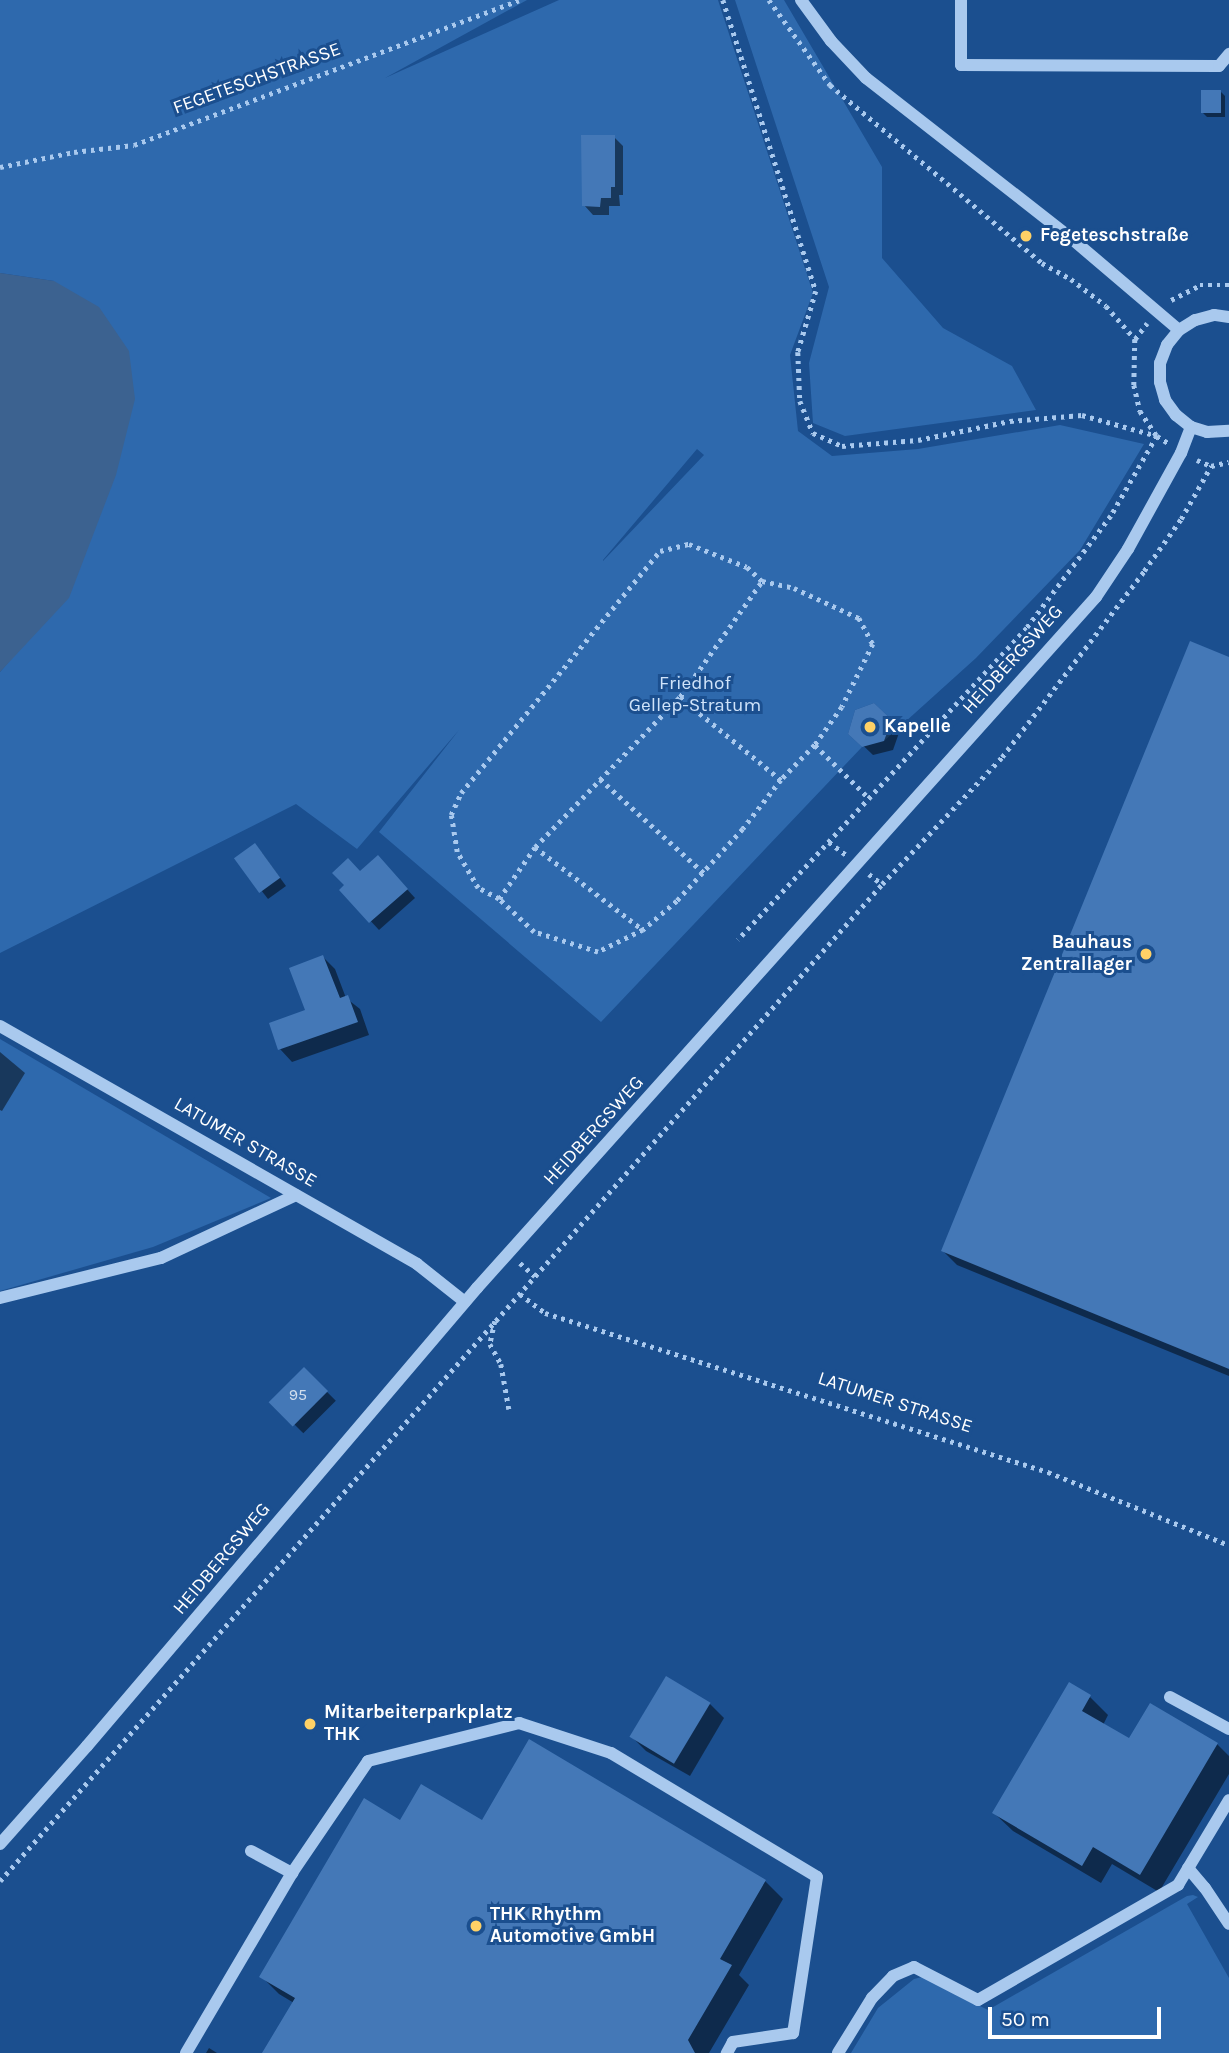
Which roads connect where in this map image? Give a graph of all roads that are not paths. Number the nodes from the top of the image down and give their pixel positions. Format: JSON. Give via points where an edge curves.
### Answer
{"nodes":[{"id":1,"x":801,"y":0,"type":"edge"},
{"id":2,"x":961,"y":0,"type":"edge"},
{"id":3,"x":1229,"y":54,"type":"edge"},
{"id":4,"x":1229,"y":317,"type":"edge"},
{"id":5,"x":1179,"y":330,"type":"junction"},
{"id":6,"x":1191,"y":427,"type":"junction"},
{"id":7,"x":1229,"y":431,"type":"edge"},
{"id":8,"x":0,"y":1026,"type":"edge"},
{"id":9,"x":296,"y":1195,"type":"junction"},
{"id":10,"x":0,"y":1298,"type":"edge"},
{"id":11,"x":465,"y":1303,"type":"junction"},
{"id":12,"x":1170,"y":1697,"type":"dead end"},
{"id":13,"x":1229,"y":1729,"type":"edge"},
{"id":14,"x":1229,"y":1800,"type":"edge"},
{"id":15,"x":0,"y":1844,"type":"edge"},
{"id":16,"x":251,"y":1851,"type":"dead end"},
{"id":17,"x":1188,"y":1868,"type":"junction"},
{"id":18,"x":292,"y":1873,"type":"junction"},
{"id":19,"x":1227,"y":1916,"type":"edge"},
{"id":20,"x":186,"y":2053,"type":"edge"},
{"id":21,"x":727,"y":2053,"type":"edge"},
{"id":22,"x":838,"y":2053,"type":"edge"}],
"edges":[{"from":1,"to":5,"type":"street","via":[[866,78],[1072,239]]},
{"from":2,"to":3,"type":"street","via":[[961,65],[1219,66]]},
{"from":4,"to":5,"type":"street","via":[[1214,315]]},
{"from":5,"to":6,"type":"street","via":[[1160,363],[1160,382],[1170,408]]},
{"from":6,"to":7,"type":"street"},
{"from":6,"to":11,"type":"street","name":"HEIDBERGSWEG","via":[[1128,549],[1096,597]]},
{"from":8,"to":9,"type":"street","name":"LATUMER STRASSE"},
{"from":9,"to":10,"type":"street","via":[[161,1258]]},
{"from":9,"to":11,"type":"street","name":"LATUMER STRASSE","via":[[417,1264]]},
{"from":11,"to":15,"type":"street","name":"HEIDBERGSWEG"},
{"from":12,"to":13,"type":"street"},
{"from":14,"to":17,"type":"street"},
{"from":16,"to":18,"type":"street"},
{"from":17,"to":19,"type":"street"},
{"from":17,"to":22,"type":"street","via":[[1178,1885],[978,2000],[914,1967],[893,1976],[872,1998]]},
{"from":18,"to":20,"type":"street"},
{"from":18,"to":21,"type":"street","via":[[368,1761],[519,1723],[611,1753],[817,1877],[793,2033],[733,2042]]}]}
